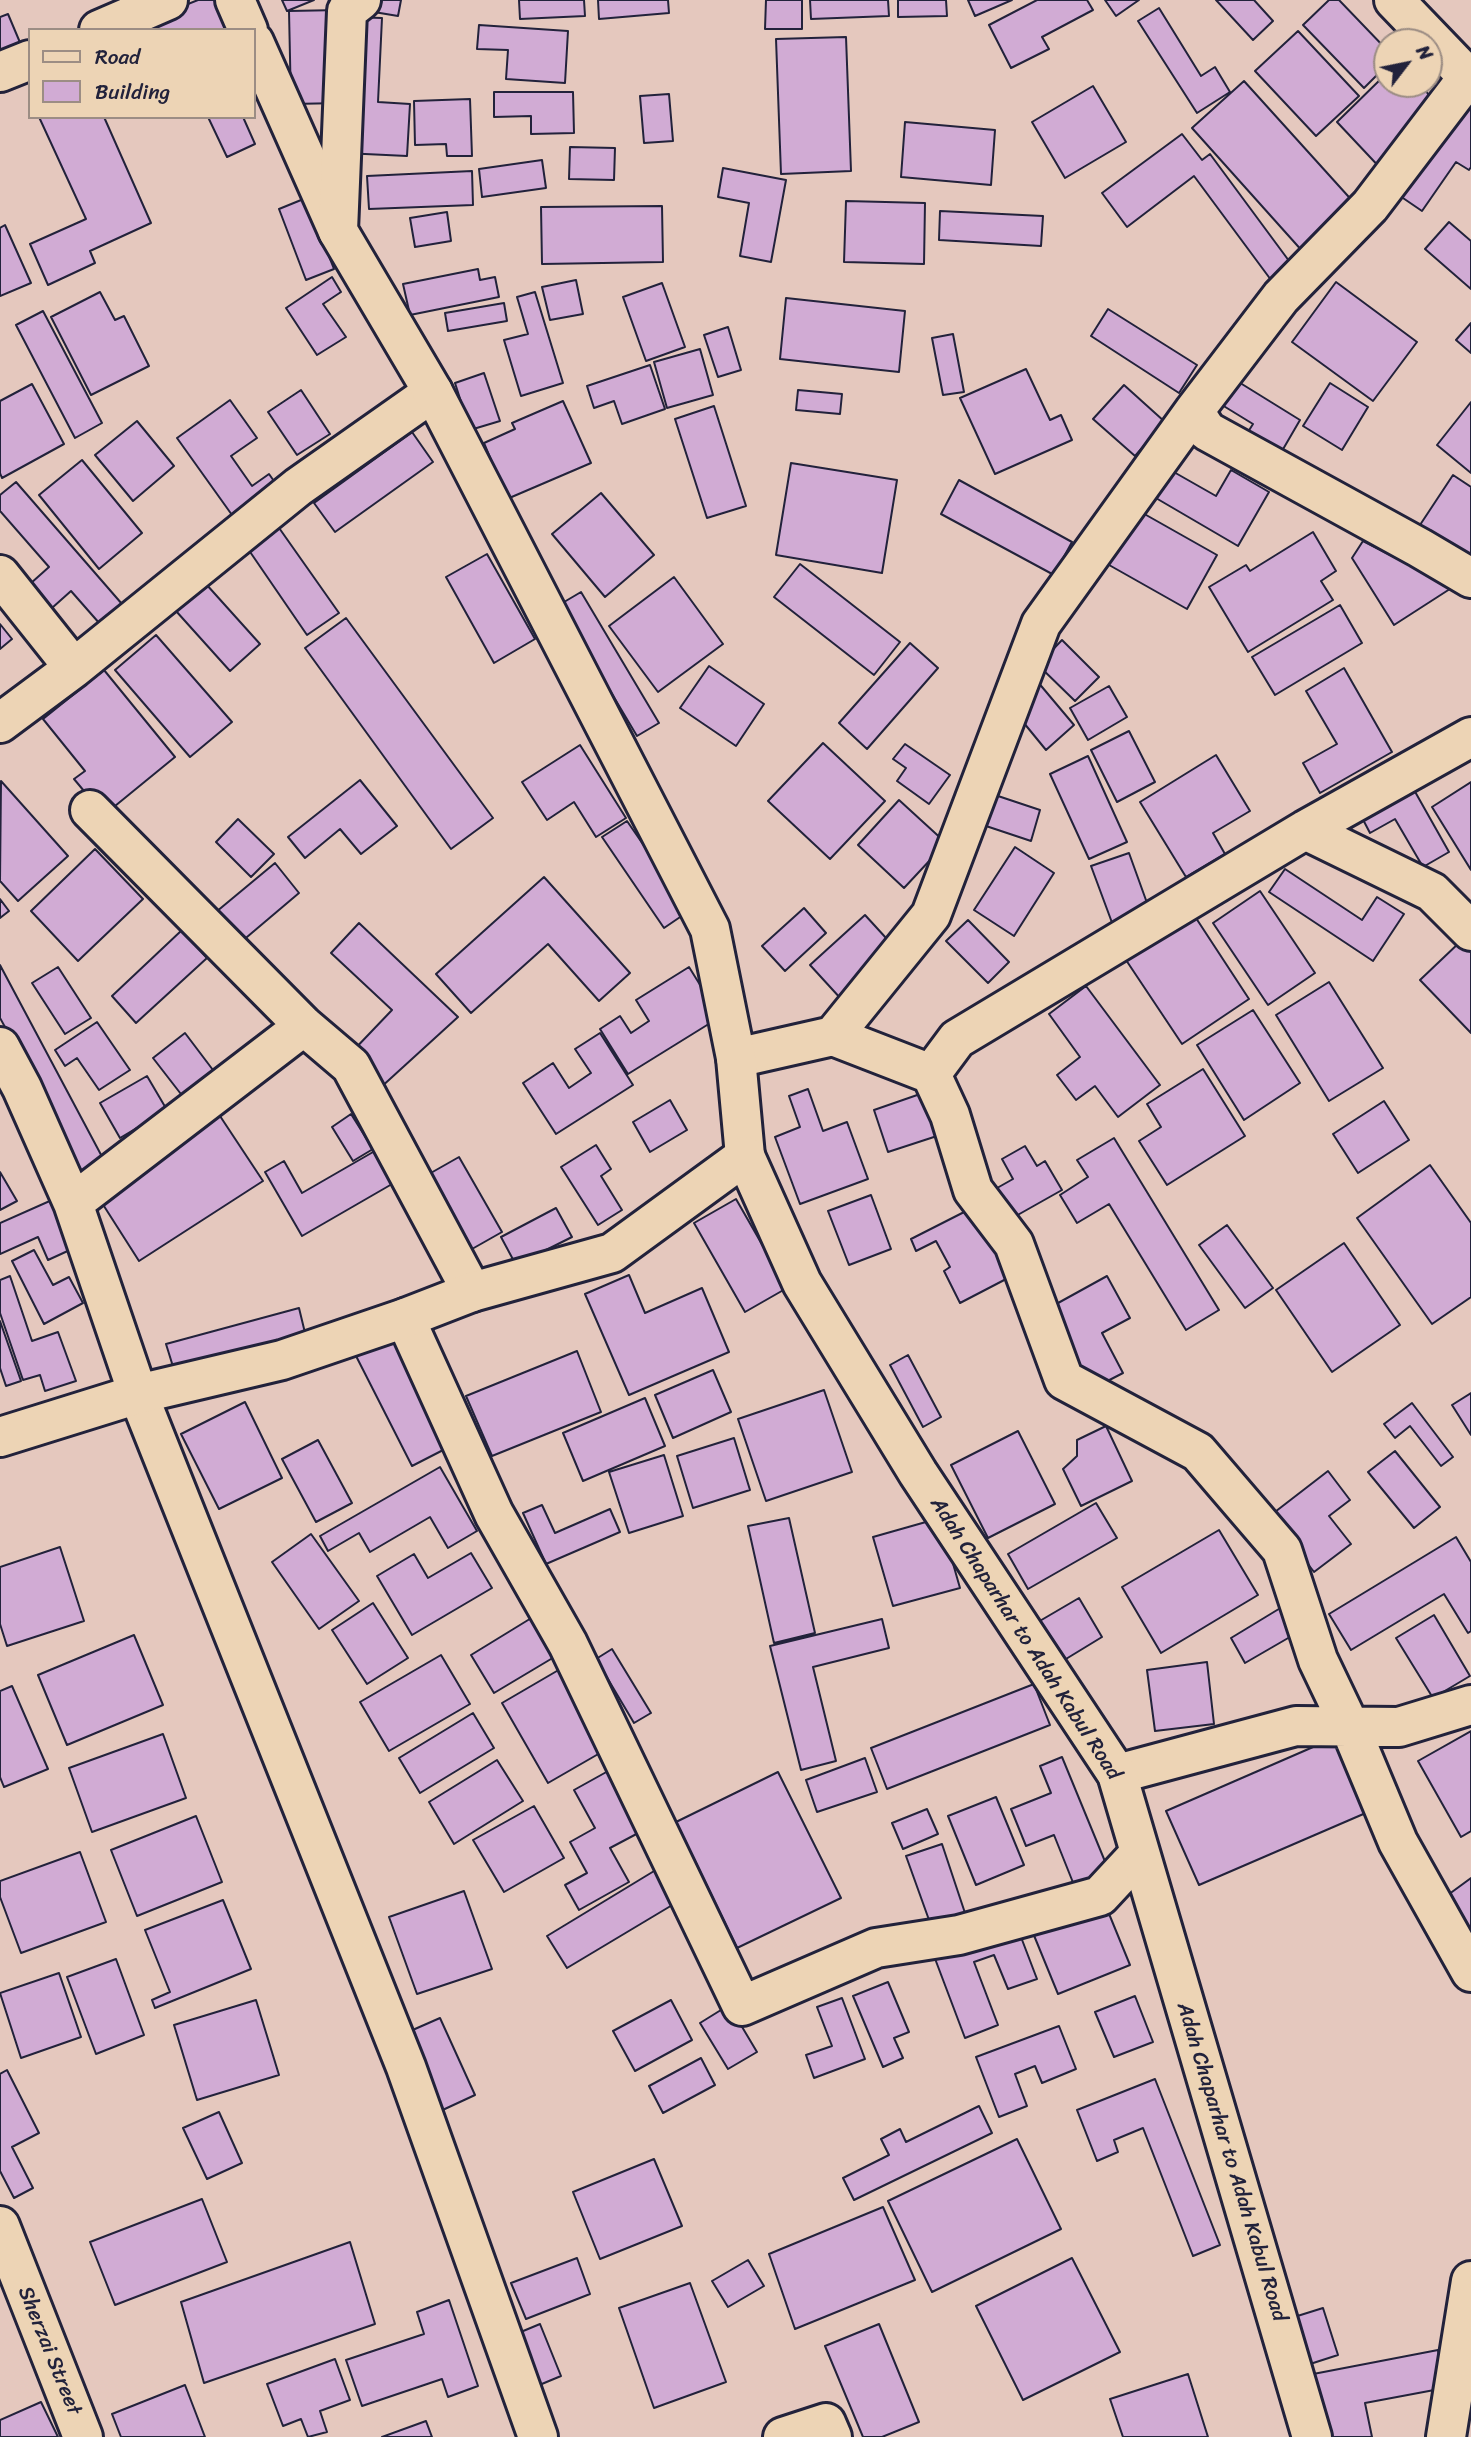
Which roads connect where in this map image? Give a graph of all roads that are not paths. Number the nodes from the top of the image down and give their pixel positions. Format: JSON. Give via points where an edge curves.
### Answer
{"nodes":[{"id":1,"x":168,"y":0,"type":"edge"},
{"id":2,"x":235,"y":0,"type":"edge"},
{"id":3,"x":361,"y":0,"type":"edge"},
{"id":4,"x":1394,"y":0,"type":"edge"},
{"id":5,"x":104,"y":28,"type":"edge"},
{"id":6,"x":247,"y":28,"type":"edge"},
{"id":7,"x":256,"y":46,"type":"edge"},
{"id":8,"x":28,"y":61,"type":"edge"},
{"id":9,"x":0,"y":72,"type":"edge"},
{"id":10,"x":1469,"y":78,"type":"edge"},
{"id":11,"x":338,"y":230,"type":"junction"},
{"id":12,"x":433,"y":392,"type":"junction"},
{"id":13,"x":1194,"y":411,"type":"junction"},
{"id":14,"x":0,"y":575,"type":"edge"},
{"id":15,"x":1471,"y":578,"type":"edge"},
{"id":16,"x":74,"y":668,"type":"junction"},
{"id":17,"x":0,"y":723,"type":"edge"},
{"id":18,"x":1471,"y":737,"type":"edge"},
{"id":19,"x":90,"y":810,"type":"dead end"},
{"id":20,"x":1305,"y":830,"type":"junction"},
{"id":21,"x":1471,"y":932,"type":"edge"},
{"id":22,"x":304,"y":1026,"type":"junction"},
{"id":23,"x":833,"y":1036,"type":"junction"},
{"id":24,"x":0,"y":1047,"type":"edge"},
{"id":25,"x":736,"y":1058,"type":"junction"},
{"id":26,"x":931,"y":1074,"type":"junction"},
{"id":27,"x":745,"y":1156,"type":"junction"},
{"id":28,"x":73,"y":1203,"type":"junction"},
{"id":29,"x":472,"y":1292,"type":"junction"},
{"id":30,"x":405,"y":1318,"type":"junction"},
{"id":31,"x":138,"y":1394,"type":"junction"},
{"id":32,"x":0,"y":1437,"type":"edge"},
{"id":33,"x":1471,"y":1705,"type":"edge"},
{"id":34,"x":1350,"y":1727,"type":"junction"},
{"id":35,"x":1117,"y":1774,"type":"junction"},
{"id":36,"x":1139,"y":1854,"type":"junction"},
{"id":37,"x":1471,"y":1972,"type":"edge"},
{"id":38,"x":0,"y":2226,"type":"edge"},
{"id":39,"x":1471,"y":2281,"type":"edge"},
{"id":40,"x":83,"y":2437,"type":"edge"},
{"id":41,"x":538,"y":2437,"type":"edge"},
{"id":42,"x":783,"y":2437,"type":"edge"},
{"id":43,"x":832,"y":2437,"type":"edge"},
{"id":44,"x":1312,"y":2437,"type":"edge"},
{"id":45,"x":1447,"y":2437,"type":"edge"}],
"edges":[{"from":1,"to":5,"type":"street"},
{"from":2,"to":6,"type":"street"},
{"from":3,"to":11,"type":"street","via":[[347,11]]},
{"from":4,"to":10,"type":"street"},
{"from":7,"to":11,"type":"street","name":"Adah Chaparhar to Adah Kabul Road"},
{"from":8,"to":9,"type":"street"},
{"from":10,"to":13,"type":"street","via":[[1370,206],[1281,297]]},
{"from":11,"to":12,"type":"street","name":"Adah Chaparhar to Adah Kabul Road"},
{"from":12,"to":16,"type":"street","via":[[298,487]]},
{"from":12,"to":25,"type":"street","name":"Adah Chaparhar to Adah Kabul Road","via":[[710,929]]},
{"from":13,"to":15,"type":"street","via":[[1207,431]]},
{"from":13,"to":23,"type":"street","via":[[1041,624],[931,915]]},
{"from":14,"to":16,"type":"street"},
{"from":16,"to":17,"type":"street"},
{"from":18,"to":20,"type":"street"},
{"from":19,"to":22,"type":"street"},
{"from":20,"to":21,"type":"street","via":[[1432,892]]},
{"from":20,"to":26,"type":"street","via":[[957,1039]]},
{"from":22,"to":28,"type":"street"},
{"from":22,"to":29,"type":"street","via":[[351,1066]]},
{"from":23,"to":25,"type":"street"},
{"from":23,"to":26,"type":"street"},
{"from":24,"to":28,"type":"street"},
{"from":25,"to":27,"type":"street","name":"Adah Chaparhar to Adah Kabul Road"},
{"from":26,"to":34,"type":"street","via":[[950,1115],[973,1190],[1014,1244],[1064,1380],[1198,1452],[1282,1550],[1318,1660]]},
{"from":27,"to":29,"type":"street","via":[[612,1253]]},
{"from":27,"to":35,"type":"street","name":"Adah Chaparhar to Adah Kabul Road","via":[[803,1283],[918,1473]]},
{"from":28,"to":31,"type":"street"},
{"from":29,"to":30,"type":"street"},
{"from":30,"to":31,"type":"street","via":[[282,1360]]},
{"from":30,"to":36,"type":"street","via":[[494,1514],[568,1644],[742,2006],[876,1948],[959,1935],[1100,1896]]},
{"from":31,"to":32,"type":"street"},
{"from":31,"to":41,"type":"street","via":[[406,2067]]},
{"from":33,"to":34,"type":"street","via":[[1399,1727]]},
{"from":34,"to":35,"type":"street","via":[[1296,1726]]},
{"from":34,"to":37,"type":"street","via":[[1398,1842]]},
{"from":35,"to":36,"type":"street","name":"Adah Chaparhar to Adah Kabul Road"},
{"from":36,"to":44,"type":"street","name":"Adah Chaparhar to Adah Kabul Road"},
{"from":38,"to":40,"type":"street","name":"Sherzai Street"},
{"from":39,"to":45,"type":"street"},
{"from":42,"to":43,"type":"street","via":[[826,2423]]}]}
